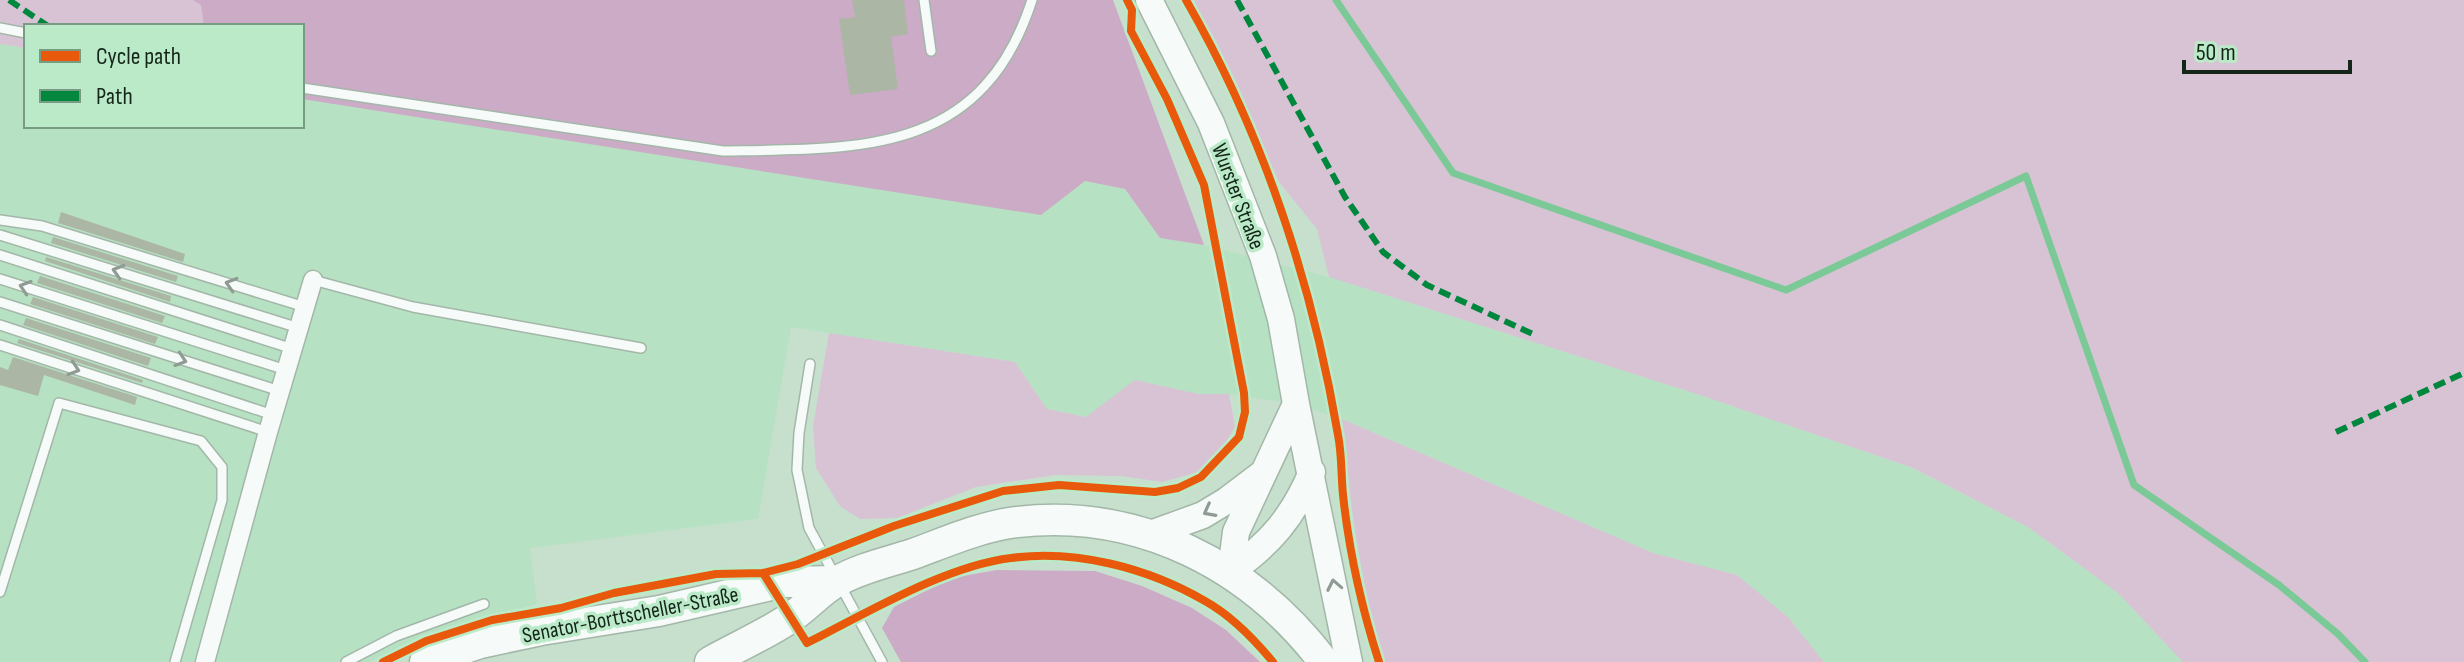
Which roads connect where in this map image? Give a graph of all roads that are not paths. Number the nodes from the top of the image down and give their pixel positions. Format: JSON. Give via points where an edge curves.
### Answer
{"nodes":[{"id":1,"x":924,"y":0,"type":"edge"},
{"id":2,"x":1032,"y":0,"type":"edge"},
{"id":3,"x":1149,"y":0,"type":"edge"},
{"id":4,"x":0,"y":28,"type":"edge"},
{"id":5,"x":24,"y":33,"type":"edge"},
{"id":6,"x":931,"y":51,"type":"dead end"},
{"id":7,"x":304,"y":88,"type":"edge"},
{"id":8,"x":0,"y":220,"type":"edge"},
{"id":9,"x":0,"y":235,"type":"edge"},
{"id":10,"x":0,"y":255,"type":"edge"},
{"id":11,"x":0,"y":279,"type":"edge"},
{"id":12,"x":313,"y":280,"type":"joint"},
{"id":13,"x":0,"y":302,"type":"edge"},
{"id":14,"x":305,"y":307,"type":"junction"},
{"id":15,"x":0,"y":325,"type":"edge"},
{"id":16,"x":299,"y":328,"type":"junction"},
{"id":17,"x":0,"y":345,"type":"edge"},
{"id":18,"x":641,"y":348,"type":"dead end"},
{"id":19,"x":293,"y":349,"type":"junction"},
{"id":20,"x":810,"y":364,"type":"dead end"},
{"id":21,"x":286,"y":370,"type":"junction"},
{"id":22,"x":280,"y":391,"type":"junction"},
{"id":23,"x":1296,"y":404,"type":"junction"},
{"id":24,"x":270,"y":423,"type":"junction"},
{"id":25,"x":1312,"y":472,"type":"junction"},
{"id":26,"x":1263,"y":473,"type":"junction"},
{"id":27,"x":1148,"y":535,"type":"junction"},
{"id":28,"x":1231,"y":571,"type":"junction"},
{"id":29,"x":838,"y":581,"type":"junction"},
{"id":30,"x":0,"y":592,"type":"edge"},
{"id":31,"x":484,"y":604,"type":"dead end"},
{"id":32,"x":720,"y":660,"type":"edge"},
{"id":33,"x":175,"y":662,"type":"edge"},
{"id":34,"x":205,"y":662,"type":"edge"},
{"id":35,"x":346,"y":662,"type":"edge"},
{"id":36,"x":425,"y":662,"type":"edge"},
{"id":37,"x":882,"y":662,"type":"edge"},
{"id":38,"x":1324,"y":662,"type":"edge"},
{"id":39,"x":1349,"y":662,"type":"edge"}],
"edges":[{"from":1,"to":6,"type":"lane"},
{"from":2,"to":7,"type":"lane","via":[[1021,34],[997,74],[971,101],[930,126],[893,140],[723,151]]},
{"from":3,"to":23,"type":"main road","name":"Wurster Straße","via":[[1211,123],[1250,218],[1281,319]]},
{"from":4,"to":5,"type":"lane"},
{"from":14,"to":8,"type":"lane","one_way":true,"via":[[42,226]]},
{"from":16,"to":9,"type":"lane","one_way":true},
{"from":10,"to":19,"type":"lane"},
{"from":21,"to":11,"type":"lane","one_way":true},
{"from":12,"to":14,"type":"street"},
{"from":12,"to":18,"type":"lane","via":[[413,307]]},
{"from":13,"to":22,"type":"lane","one_way":true},
{"from":14,"to":16,"type":"street"},
{"from":15,"to":24,"type":"lane"},
{"from":16,"to":19,"type":"street"},
{"from":17,"to":24,"type":"lane","one_way":true},
{"from":19,"to":21,"type":"street"},
{"from":20,"to":29,"type":"lane","via":[[797,470],[809,528]]},
{"from":21,"to":22,"type":"street"},
{"from":22,"to":24,"type":"street"},
{"from":23,"to":25,"type":"main road","name":"Wurster Straße"},
{"from":23,"to":26,"type":"main road"},
{"from":24,"to":34,"type":"street"},
{"from":25,"to":28,"type":"main road","via":[[1280,529]]},
{"from":39,"to":25,"type":"main road","name":"Wurster Straße","one_way":true},
{"from":26,"to":27,"type":"main road","one_way":true,"via":[[1203,515]]},
{"from":26,"to":28,"type":"main road","via":[[1236,532]]},
{"from":27,"to":28,"type":"main road","name":"Senator-Borttscheller-Straße"},
{"from":27,"to":29,"type":"main road","name":"Senator-Borttscheller-Straße","via":[[1101,524],[1016,522]]},
{"from":28,"to":38,"type":"main road","via":[[1281,612]]},
{"from":29,"to":32,"type":"main road","name":"Senator-Borttscheller-Straße","via":[[790,618]]},
{"from":29,"to":36,"type":"main road","name":"Senator-Borttscheller-Straße","via":[[784,582],[480,643]]},
{"from":29,"to":37,"type":"lane"},
{"from":30,"to":33,"type":"lane","via":[[59,403],[201,441],[222,467],[222,500]]},
{"from":31,"to":35,"type":"lane","via":[[396,636]]}]}
